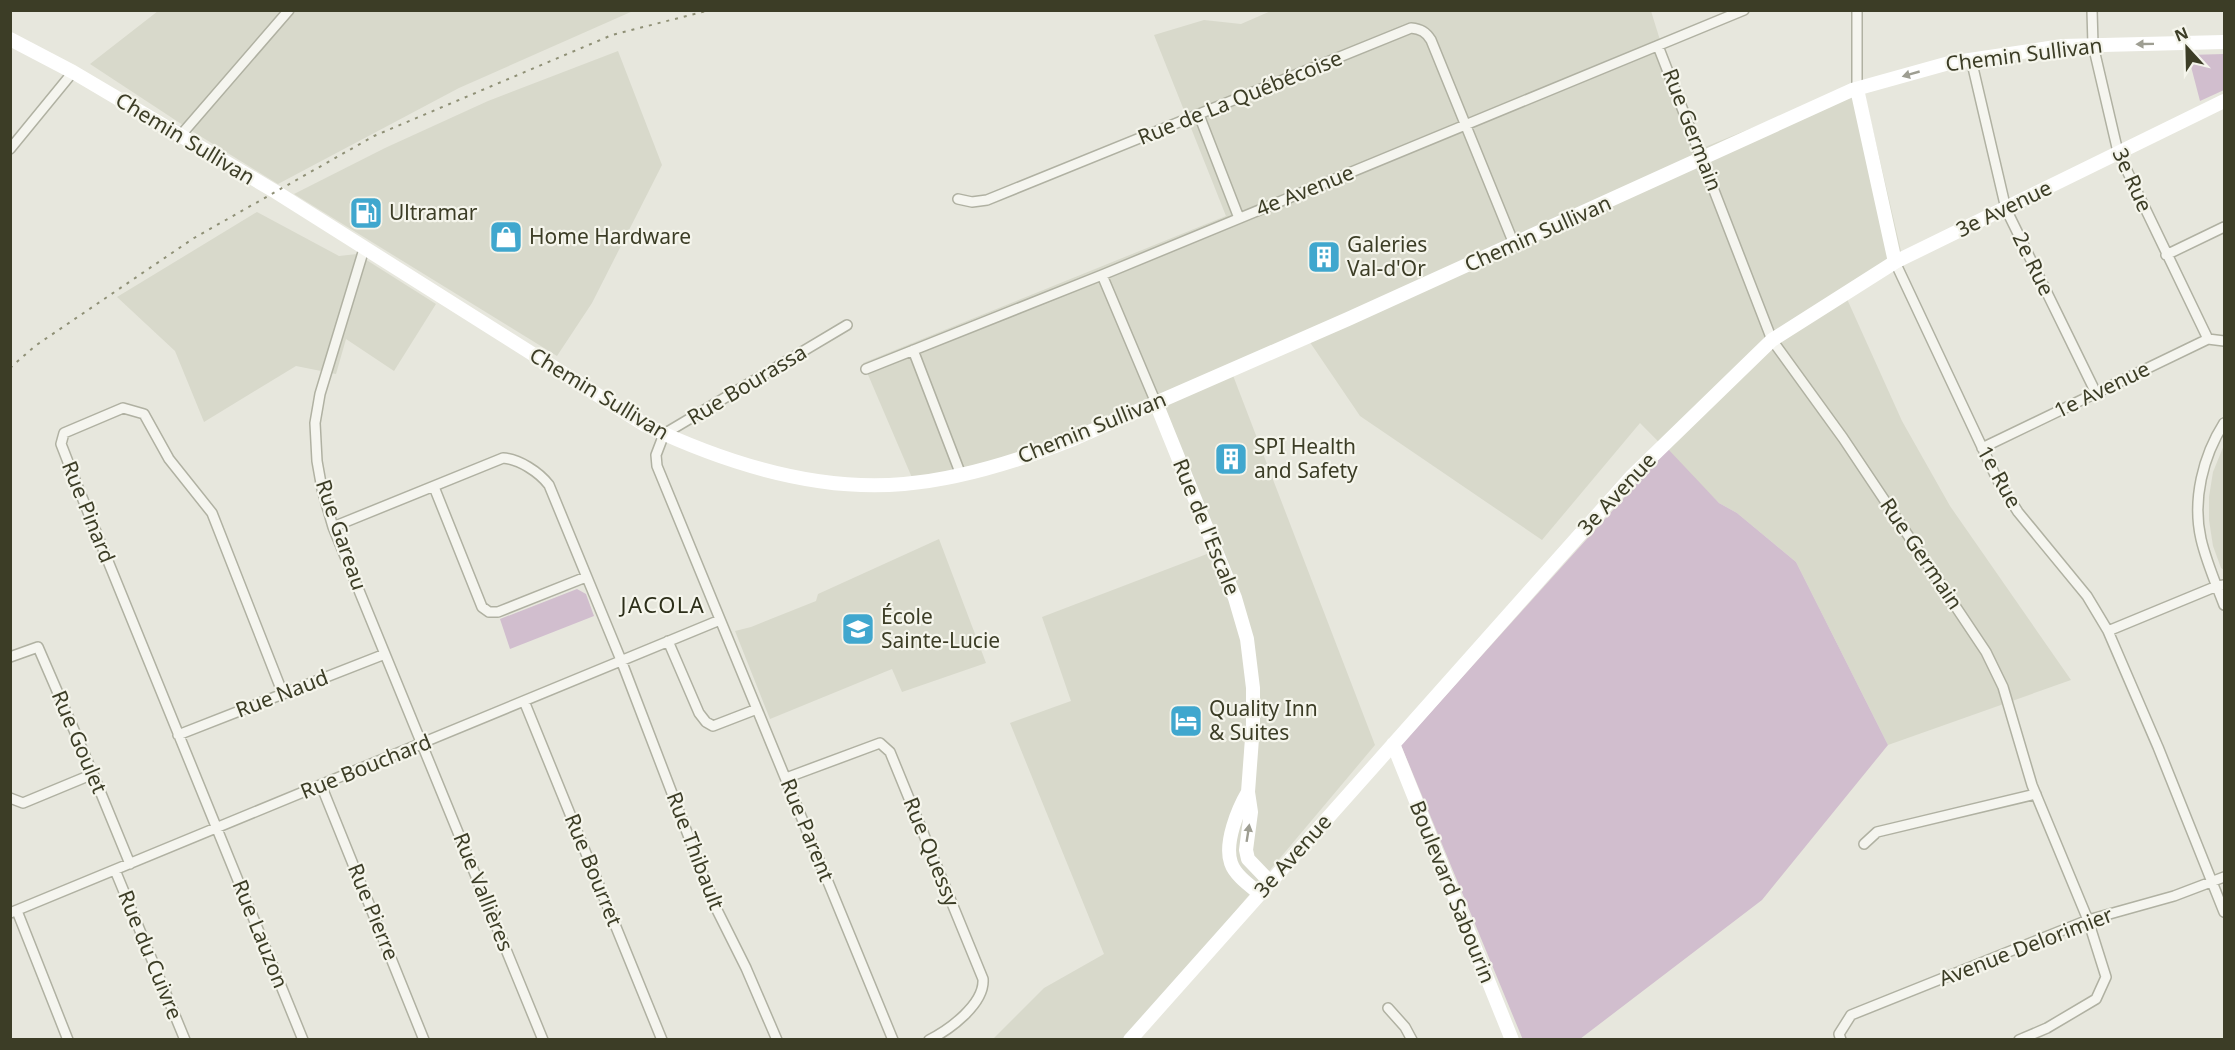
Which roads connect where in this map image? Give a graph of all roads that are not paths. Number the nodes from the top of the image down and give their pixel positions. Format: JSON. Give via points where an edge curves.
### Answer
{"nodes":[{"id":1,"x":290,"y":10,"type":"edge"},
{"id":2,"x":1744,"y":10,"type":"edge"},
{"id":3,"x":1857,"y":10,"type":"edge"},
{"id":4,"x":2092,"y":10,"type":"edge"},
{"id":5,"x":10,"y":39,"type":"edge"},
{"id":6,"x":2224,"y":42,"type":"edge"},
{"id":7,"x":2093,"y":45,"type":"junction"},
{"id":8,"x":1658,"y":46,"type":"junction"},
{"id":9,"x":1971,"y":58,"type":"junction"},
{"id":10,"x":73,"y":72,"type":"junction"},
{"id":11,"x":1857,"y":89,"type":"junction"},
{"id":12,"x":2224,"y":101,"type":"edge"},
{"id":13,"x":1199,"y":115,"type":"junction"},
{"id":14,"x":1466,"y":126,"type":"junction"},
{"id":15,"x":180,"y":136,"type":"junction"},
{"id":16,"x":10,"y":149,"type":"edge"},
{"id":17,"x":2118,"y":152,"type":"junction"},
{"id":18,"x":1703,"y":158,"type":"junction"},
{"id":19,"x":957,"y":199,"type":"dead end"},
{"id":20,"x":2006,"y":209,"type":"junction"},
{"id":21,"x":1239,"y":218,"type":"junction"},
{"id":22,"x":2224,"y":227,"type":"edge"},
{"id":23,"x":1514,"y":244,"type":"junction"},
{"id":24,"x":364,"y":249,"type":"junction"},
{"id":25,"x":2166,"y":255,"type":"junction"},
{"id":26,"x":1895,"y":262,"type":"junction"},
{"id":27,"x":1102,"y":275,"type":"junction"},
{"id":28,"x":847,"y":325,"type":"dead end"},
{"id":29,"x":2208,"y":339,"type":"junction"},
{"id":30,"x":1772,"y":340,"type":"junction"},
{"id":31,"x":2224,"y":341,"type":"edge"},
{"id":32,"x":913,"y":350,"type":"junction"},
{"id":33,"x":866,"y":369,"type":"dead end"},
{"id":34,"x":2096,"y":393,"type":"junction"},
{"id":35,"x":1156,"y":403,"type":"junction"},
{"id":36,"x":2224,"y":423,"type":"edge"},
{"id":37,"x":664,"y":434,"type":"junction"},
{"id":38,"x":1982,"y":448,"type":"junction"},
{"id":39,"x":961,"y":475,"type":"junction"},
{"id":40,"x":434,"y":487,"type":"junction"},
{"id":41,"x":333,"y":527,"type":"junction"},
{"id":42,"x":586,"y":578,"type":"junction"},
{"id":43,"x":2221,"y":585,"type":"edge"},
{"id":44,"x":2224,"y":605,"type":"edge"},
{"id":45,"x":720,"y":620,"type":"junction"},
{"id":46,"x":2109,"y":631,"type":"junction"},
{"id":47,"x":668,"y":641,"type":"junction"},
{"id":48,"x":385,"y":654,"type":"junction"},
{"id":49,"x":10,"y":657,"type":"edge"},
{"id":50,"x":621,"y":660,"type":"junction"},
{"id":51,"x":283,"y":694,"type":"junction"},
{"id":52,"x":524,"y":701,"type":"junction"},
{"id":53,"x":757,"y":709,"type":"junction"},
{"id":54,"x":178,"y":735,"type":"junction"},
{"id":55,"x":423,"y":744,"type":"junction"},
{"id":56,"x":1393,"y":744,"type":"junction"},
{"id":57,"x":93,"y":774,"type":"junction"},
{"id":58,"x":786,"y":778,"type":"junction"},
{"id":59,"x":321,"y":785,"type":"junction"},
{"id":60,"x":1248,"y":792,"type":"junction"},
{"id":61,"x":2036,"y":794,"type":"junction"},
{"id":62,"x":10,"y":798,"type":"edge"},
{"id":63,"x":217,"y":828,"type":"junction"},
{"id":64,"x":1864,"y":844,"type":"dead end"},
{"id":65,"x":130,"y":864,"type":"junction"},
{"id":66,"x":115,"y":870,"type":"junction"},
{"id":67,"x":2224,"y":877,"type":"edge"},
{"id":68,"x":1270,"y":882,"type":"junction"},
{"id":69,"x":2212,"y":882,"type":"junction"},
{"id":70,"x":1259,"y":893,"type":"junction"},
{"id":71,"x":14,"y":912,"type":"edge"},
{"id":72,"x":2224,"y":912,"type":"edge"},
{"id":73,"x":2088,"y":920,"type":"junction"},
{"id":74,"x":1388,"y":1008,"type":"dead end"},
{"id":75,"x":1840,"y":1037,"type":"edge"},
{"id":76,"x":68,"y":1040,"type":"edge"},
{"id":77,"x":185,"y":1040,"type":"edge"},
{"id":78,"x":303,"y":1040,"type":"edge"},
{"id":79,"x":424,"y":1040,"type":"edge"},
{"id":80,"x":543,"y":1040,"type":"edge"},
{"id":81,"x":662,"y":1040,"type":"edge"},
{"id":82,"x":777,"y":1040,"type":"edge"},
{"id":83,"x":893,"y":1040,"type":"edge"},
{"id":84,"x":929,"y":1040,"type":"edge"},
{"id":85,"x":1130,"y":1040,"type":"edge"},
{"id":86,"x":1412,"y":1040,"type":"edge"},
{"id":87,"x":1512,"y":1040,"type":"edge"},
{"id":88,"x":2019,"y":1040,"type":"edge"}],
"edges":[{"from":1,"to":15,"type":"street"},
{"from":2,"to":8,"type":"street","name":"4e Avenue"},
{"from":3,"to":11,"type":"street","name":"1e Rue"},
{"from":4,"to":7,"type":"street","name":"3e Rue"},
{"from":5,"to":10,"type":"main road","name":"Chemin Sullivan"},
{"from":6,"to":7,"type":"main road","name":"Chemin Sullivan","one_way":true},
{"from":7,"to":9,"type":"main road","name":"Chemin Sullivan"},
{"from":7,"to":17,"type":"street","name":"3e Rue"},
{"from":8,"to":14,"type":"street","name":"4e Avenue"},
{"from":8,"to":18,"type":"street","name":"Rue Germain"},
{"from":9,"to":11,"type":"main road","name":"Chemin Sullivan","one_way":true},
{"from":9,"to":20,"type":"street","name":"2e Rue"},
{"from":10,"to":15,"type":"main road","name":"Chemin Sullivan"},
{"from":10,"to":16,"type":"street"},
{"from":11,"to":18,"type":"main road","name":"Chemin Sullivan"},
{"from":11,"to":26,"type":"main road","name":"1e Rue"},
{"from":12,"to":17,"type":"main road","name":"3e Avenue"},
{"from":13,"to":14,"type":"street","name":"Rue de La Québécoise","via":[[1411,28],[1427,33],[1431,40]]},
{"from":13,"to":19,"type":"street","name":"Rue de La Québécoise","via":[[987,200]]},
{"from":13,"to":21,"type":"street"},
{"from":14,"to":21,"type":"street","name":"4e Avenue"},
{"from":14,"to":23,"type":"street"},
{"from":15,"to":24,"type":"main road","name":"Chemin Sullivan"},
{"from":17,"to":20,"type":"main road","name":"3e Avenue"},
{"from":17,"to":25,"type":"street","name":"3e Rue"},
{"from":18,"to":23,"type":"main road","name":"Chemin Sullivan"},
{"from":18,"to":30,"type":"street","name":"Rue Germain"},
{"from":20,"to":26,"type":"main road","name":"3e Avenue"},
{"from":20,"to":34,"type":"street","name":"2e Rue"},
{"from":21,"to":27,"type":"street","name":"4e Avenue"},
{"from":22,"to":25,"type":"street"},
{"from":23,"to":35,"type":"main road","name":"Chemin Sullivan"},
{"from":24,"to":37,"type":"main road","name":"Chemin Sullivan"},
{"from":24,"to":41,"type":"street","name":"Rue Gareau","via":[[320,394],[315,423],[317,461]]},
{"from":25,"to":29,"type":"street","name":"3e Rue"},
{"from":26,"to":30,"type":"main road","name":"3e Avenue"},
{"from":26,"to":38,"type":"street","name":"1e Rue"},
{"from":27,"to":32,"type":"street","name":"4e Avenue"},
{"from":27,"to":35,"type":"street","name":"Rue de l'Escale"},
{"from":28,"to":37,"type":"street","name":"Rue Bourassa"},
{"from":29,"to":31,"type":"street"},
{"from":29,"to":34,"type":"street","name":"1e Avenue"},
{"from":30,"to":56,"type":"main road","name":"3e Avenue","via":[[1632,476]]},
{"from":30,"to":61,"type":"street","name":"Rue Germain","via":[[1850,447],[1986,652],[2003,687]]},
{"from":32,"to":33,"type":"street","name":"4e Avenue"},
{"from":32,"to":39,"type":"street"},
{"from":34,"to":38,"type":"street","name":"1e Avenue"},
{"from":35,"to":39,"type":"main road","name":"Chemin Sullivan","via":[[1034,455]]},
{"from":35,"to":60,"type":"main road","name":"Rue de l'Escale","via":[[1235,598],[1247,639],[1253,688]]},
{"from":36,"to":43,"type":"street","via":[[2210,451],[2199,488],[2198,515],[2201,538]]},
{"from":37,"to":39,"type":"main road","name":"Chemin Sullivan","via":[[749,465],[834,483],[904,484]]},
{"from":37,"to":45,"type":"street","name":"Rue Bourassa","via":[[656,455],[657,466]]},
{"from":38,"to":46,"type":"street","name":"1e Rue","via":[[2018,512],[2087,596]]},
{"from":40,"to":41,"type":"street","name":"Rue Thibault"},
{"from":40,"to":42,"type":"street","name":"Rue Thibault","via":[[503,458],[543,477]]},
{"from":40,"to":42,"type":"street","via":[[482,606],[489,612]]},
{"from":41,"to":48,"type":"street","name":"Rue Gareau"},
{"from":42,"to":50,"type":"street","name":"Rue Thibault"},
{"from":43,"to":44,"type":"street"},
{"from":43,"to":46,"type":"street"},
{"from":45,"to":47,"type":"street","name":"Rue Bouchard"},
{"from":45,"to":53,"type":"street","name":"Rue Parent"},
{"from":46,"to":69,"type":"street","name":"1e Rue"},
{"from":47,"to":50,"type":"street","name":"Rue Bouchard"},
{"from":47,"to":53,"type":"street","via":[[706,722],[713,726]]},
{"from":48,"to":51,"type":"street","name":"Rue Naud"},
{"from":48,"to":55,"type":"street","name":"Rue Gareau"},
{"from":49,"to":57,"type":"street","name":"Rue Goulet","via":[[38,647]]},
{"from":50,"to":52,"type":"street","name":"Rue Bouchard"},
{"from":50,"to":82,"type":"street","name":"Rue Thibault","via":[[716,908]]},
{"from":51,"to":54,"type":"street","name":"Rue Naud"},
{"from":51,"to":54,"type":"street","name":"Rue Pinard","via":[[212,513],[169,459],[144,414],[123,408],[64,433],[61,444]]},
{"from":52,"to":55,"type":"street","name":"Rue Bouchard"},
{"from":52,"to":81,"type":"street","name":"Rue Bourret"},
{"from":53,"to":58,"type":"street","name":"Rue Parent"},
{"from":54,"to":63,"type":"street","name":"Rue Pinard"},
{"from":55,"to":59,"type":"street","name":"Rue Bouchard"},
{"from":55,"to":80,"type":"street","name":"Rue Vallières"},
{"from":56,"to":68,"type":"main road","name":"3e Avenue"},
{"from":56,"to":87,"type":"main road","name":"Boulevard Sabourin"},
{"from":57,"to":62,"type":"street","via":[[22,803]]},
{"from":57,"to":65,"type":"street","name":"Rue Goulet"},
{"from":58,"to":83,"type":"street","name":"Rue Parent"},
{"from":58,"to":84,"type":"street","name":"Rue Quessy","via":[[880,743],[890,752],[983,979],[981,993],[957,1024]]},
{"from":59,"to":63,"type":"street","name":"Rue Bouchard"},
{"from":59,"to":79,"type":"street","name":"Rue Pierre"},
{"from":68,"to":60,"type":"main road","name":"Rue de l'Escale","one_way":true,"via":[[1248,859]]},
{"from":60,"to":70,"type":"main road","name":"Rue de l'Escale","via":[[1238,809],[1229,852],[1237,873]]},
{"from":61,"to":64,"type":"street","via":[[1877,832]]},
{"from":61,"to":73,"type":"street","name":"Rue Germain"},
{"from":63,"to":65,"type":"street","name":"Rue Bouchard"},
{"from":63,"to":78,"type":"street","name":"Rue Lauzon"},
{"from":65,"to":66,"type":"street","name":"Rue Bouchard"},
{"from":66,"to":71,"type":"street","name":"Rue Bouchard"},
{"from":66,"to":77,"type":"street","name":"Rue du Cuivre"},
{"from":67,"to":69,"type":"street","name":"Avenue Delorimier"},
{"from":68,"to":70,"type":"main road","name":"3e Avenue"},
{"from":69,"to":72,"type":"street","name":"1e Rue"},
{"from":69,"to":73,"type":"street","name":"Avenue Delorimier"},
{"from":70,"to":85,"type":"main road","name":"3e Avenue"},
{"from":71,"to":76,"type":"street"},
{"from":73,"to":75,"type":"street","name":"Avenue Delorimier","via":[[1851,1015]]},
{"from":73,"to":88,"type":"street","name":"Rue Germain","via":[[2106,977],[2096,999],[2048,1028]]},
{"from":74,"to":86,"type":"street"}]}
